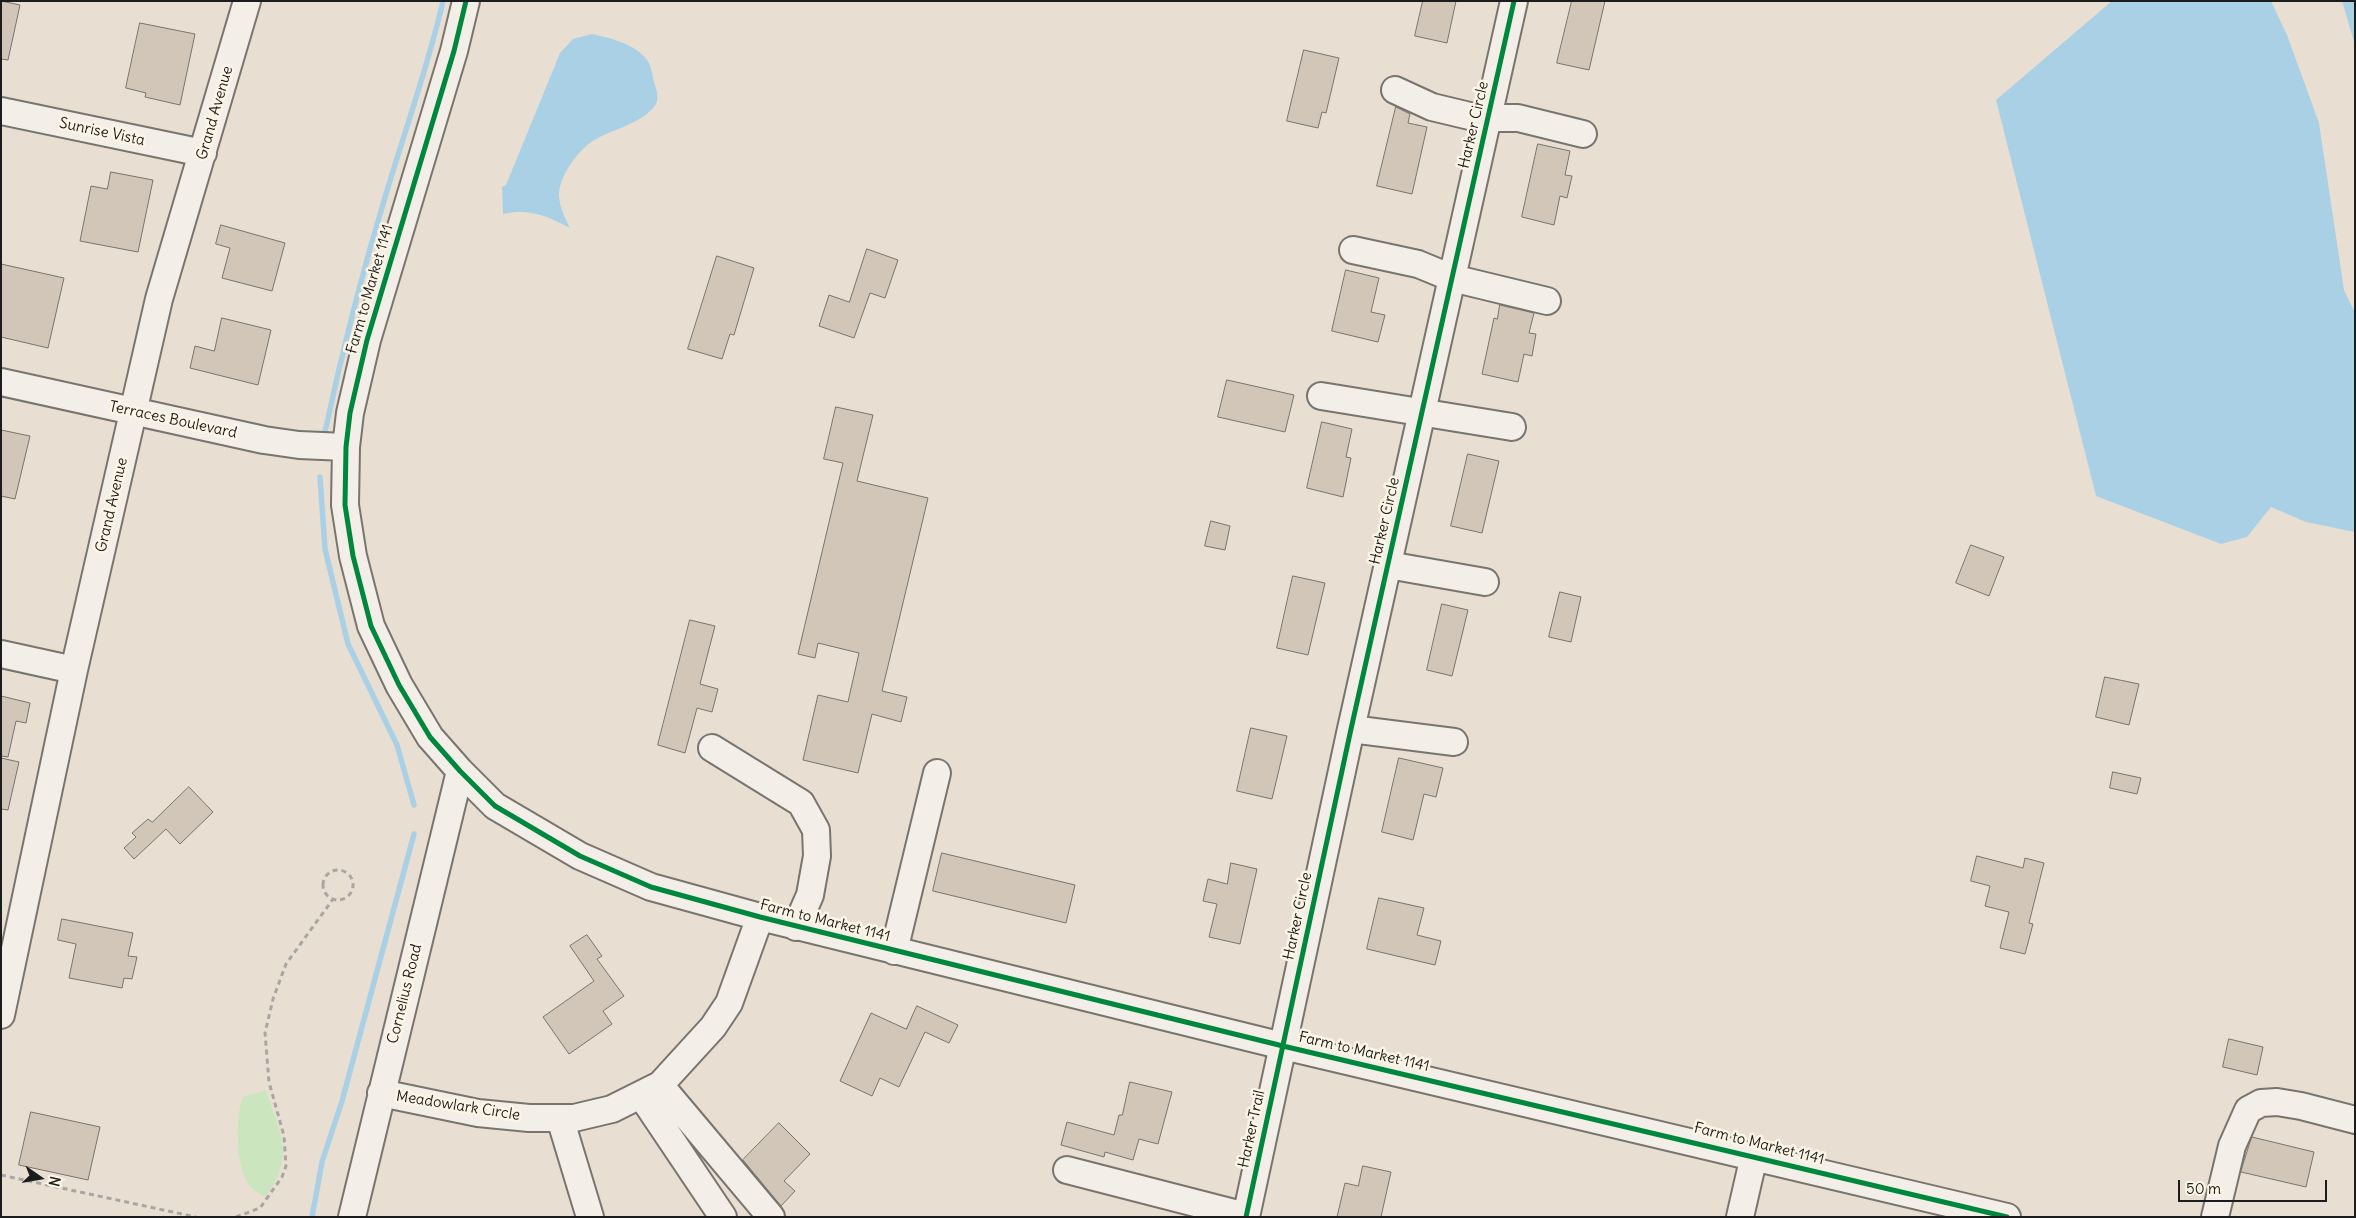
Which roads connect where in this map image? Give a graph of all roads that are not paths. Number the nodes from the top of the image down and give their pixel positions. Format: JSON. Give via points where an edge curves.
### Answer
{"nodes":[{"id":1,"x":247,"y":1,"type":"edge"},
{"id":2,"x":466,"y":1,"type":"edge"},
{"id":3,"x":1514,"y":1,"type":"edge"},
{"id":4,"x":1395,"y":90,"type":"dead end"},
{"id":5,"x":1,"y":111,"type":"edge"},
{"id":6,"x":1488,"y":117,"type":"junction"},
{"id":7,"x":1583,"y":134,"type":"dead end"},
{"id":8,"x":203,"y":153,"type":"junction"},
{"id":9,"x":1353,"y":250,"type":"dead end"},
{"id":10,"x":1452,"y":278,"type":"junction"},
{"id":11,"x":1547,"y":301,"type":"dead end"},
{"id":12,"x":1,"y":382,"type":"edge"},
{"id":13,"x":1320,"y":396,"type":"dead end"},
{"id":14,"x":133,"y":412,"type":"junction"},
{"id":15,"x":1422,"y":414,"type":"junction"},
{"id":16,"x":1512,"y":427,"type":"dead end"},
{"id":17,"x":346,"y":447,"type":"junction"},
{"id":18,"x":1388,"y":566,"type":"junction"},
{"id":19,"x":1485,"y":582,"type":"dead end"},
{"id":20,"x":1,"y":654,"type":"edge"},
{"id":21,"x":74,"y":670,"type":"junction"},
{"id":22,"x":1351,"y":729,"type":"junction"},
{"id":23,"x":1454,"y":742,"type":"dead end"},
{"id":24,"x":712,"y":748,"type":"dead end"},
{"id":25,"x":460,"y":771,"type":"junction"},
{"id":26,"x":937,"y":773,"type":"dead end"},
{"id":27,"x":760,"y":918,"type":"junction"},
{"id":28,"x":796,"y":927,"type":"junction"},
{"id":29,"x":894,"y":951,"type":"junction"},
{"id":30,"x":1,"y":1014,"type":"edge"},
{"id":31,"x":1283,"y":1046,"type":"junction"},
{"id":32,"x":650,"y":1090,"type":"junction"},
{"id":33,"x":381,"y":1093,"type":"junction"},
{"id":34,"x":560,"y":1118,"type":"junction"},
{"id":35,"x":2355,"y":1120,"type":"edge"},
{"id":36,"x":1754,"y":1156,"type":"junction"},
{"id":37,"x":1067,"y":1170,"type":"dead end"},
{"id":38,"x":1246,"y":1216,"type":"edge"},
{"id":39,"x":352,"y":1217,"type":"edge"},
{"id":40,"x":590,"y":1217,"type":"edge"},
{"id":41,"x":723,"y":1217,"type":"edge"},
{"id":42,"x":771,"y":1217,"type":"edge"},
{"id":43,"x":1740,"y":1217,"type":"edge"},
{"id":44,"x":2007,"y":1217,"type":"edge"},
{"id":45,"x":2215,"y":1217,"type":"edge"}],
"edges":[{"from":1,"to":8,"type":"street","name":"Grand Avenue"},
{"from":2,"to":17,"type":"street","name":"Farm to Market 1141","via":[[368,340],[350,413]]},
{"from":3,"to":6,"type":"street","name":"Harker Circle"},
{"from":4,"to":6,"type":"street","via":[[1432,106],[1478,118]]},
{"from":5,"to":8,"type":"street","name":"Sunrise Vista"},
{"from":6,"to":7,"type":"street","via":[[1518,118]]},
{"from":6,"to":10,"type":"street","name":"Harker Circle"},
{"from":8,"to":14,"type":"street","name":"Grand Avenue","via":[[159,299]]},
{"from":9,"to":10,"type":"street","via":[[1418,264]]},
{"from":10,"to":11,"type":"street"},
{"from":10,"to":15,"type":"street","name":"Harker Circle"},
{"from":12,"to":14,"type":"street","name":"Terraces Boulevard"},
{"from":13,"to":15,"type":"street"},
{"from":14,"to":17,"type":"street","name":"Terraces Boulevard","via":[[264,440]]},
{"from":14,"to":21,"type":"street","name":"Grand Avenue"},
{"from":15,"to":16,"type":"street"},
{"from":15,"to":18,"type":"street","name":"Harker Circle"},
{"from":17,"to":25,"type":"street","name":"Farm to Market 1141","via":[[345,505],[353,556],[371,626],[399,685],[430,737]]},
{"from":18,"to":19,"type":"street"},
{"from":18,"to":22,"type":"street","name":"Harker Circle"},
{"from":20,"to":21,"type":"street"},
{"from":21,"to":30,"type":"street","name":"Grand Avenue"},
{"from":22,"to":23,"type":"street"},
{"from":22,"to":31,"type":"street","name":"Harker Circle"},
{"from":24,"to":28,"type":"street","via":[[801,803],[816,830],[817,856],[810,895]]},
{"from":25,"to":27,"type":"street","name":"Farm to Market 1141","via":[[495,806],[580,856],[651,887]]},
{"from":25,"to":33,"type":"street","name":"Cornelius Road"},
{"from":26,"to":29,"type":"street"},
{"from":27,"to":28,"type":"street","name":"Farm to Market 1141"},
{"from":27,"to":32,"type":"street","name":"Meadowlark Circle","via":[[729,1003],[713,1027]]},
{"from":28,"to":29,"type":"street","name":"Farm to Market 1141"},
{"from":29,"to":31,"type":"street","name":"Farm to Market 1141"},
{"from":31,"to":36,"type":"street","name":"Farm to Market 1141"},
{"from":31,"to":38,"type":"street","name":"Harker Trail"},
{"from":32,"to":34,"type":"street","name":"Meadowlark Circle","via":[[612,1109]]},
{"from":32,"to":41,"type":"street"},
{"from":32,"to":42,"type":"street"},
{"from":33,"to":34,"type":"street","name":"Meadowlark Circle","via":[[478,1113]]},
{"from":33,"to":39,"type":"street","name":"Cornelius Road"},
{"from":34,"to":40,"type":"street"},
{"from":35,"to":45,"type":"street","via":[[2277,1102],[2261,1103],[2248,1110],[2232,1146]]},
{"from":36,"to":43,"type":"street"},
{"from":36,"to":44,"type":"street","name":"Farm to Market 1141"},
{"from":37,"to":38,"type":"street"}]}
